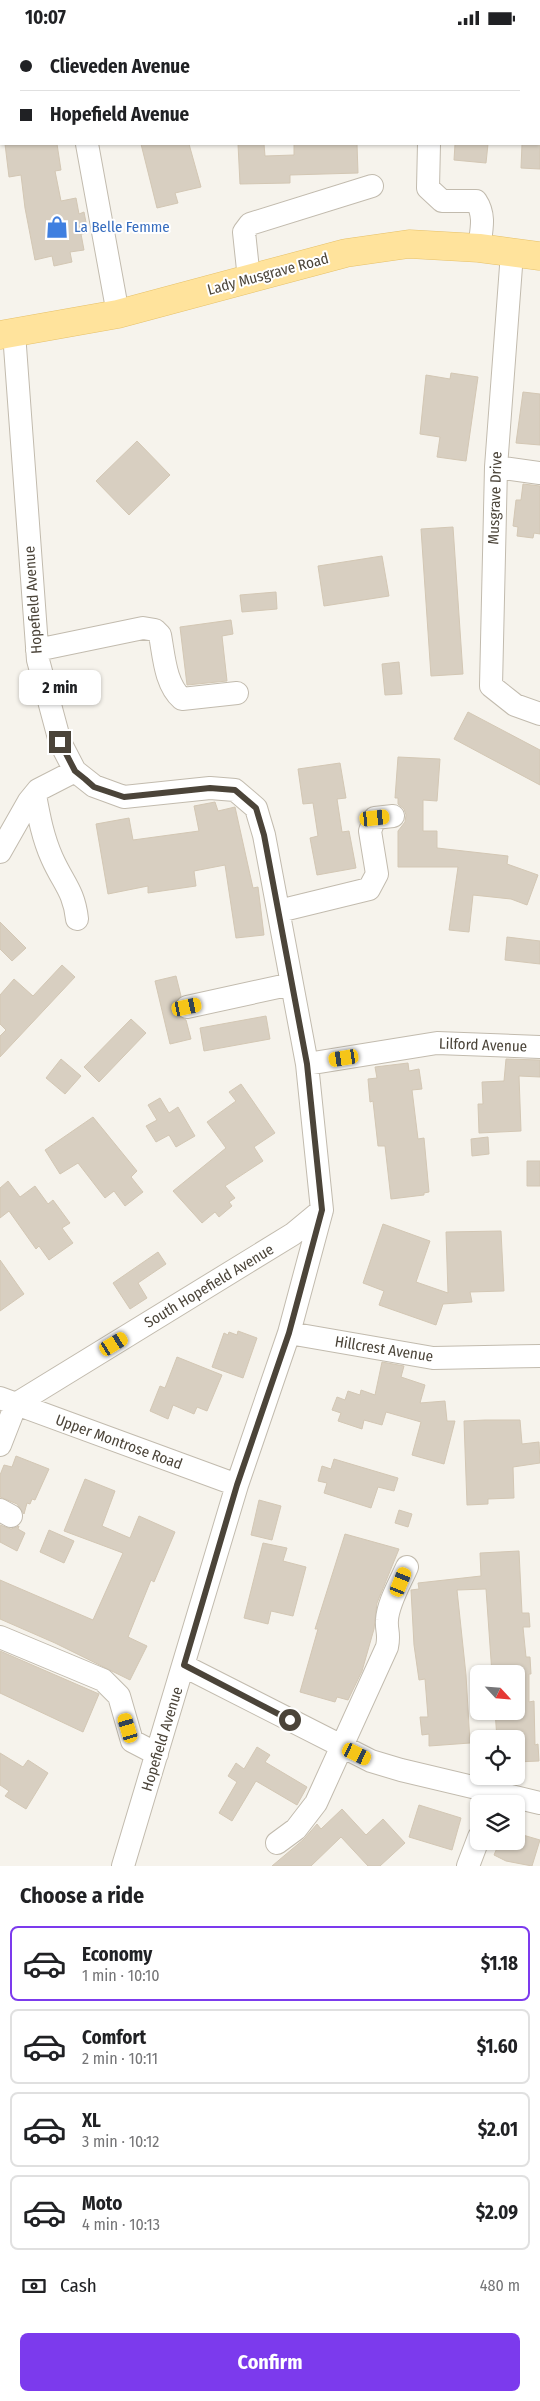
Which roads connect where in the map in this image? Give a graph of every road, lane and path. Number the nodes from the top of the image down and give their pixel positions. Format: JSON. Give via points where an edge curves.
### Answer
{"nodes":[{"id":1,"x":87,"y":145,"type":"edge"},
{"id":2,"x":429,"y":145,"type":"edge"},
{"id":3,"x":372,"y":186,"type":"dead end"},
{"id":4,"x":479,"y":248,"type":"junction"},
{"id":5,"x":512,"y":253,"type":"junction"},
{"id":6,"x":540,"y":256,"type":"edge"},
{"id":7,"x":249,"y":279,"type":"junction"},
{"id":8,"x":118,"y":315,"type":"junction"},
{"id":9,"x":7,"y":334,"type":"edge"},
{"id":10,"x":496,"y":467,"type":"junction"},
{"id":11,"x":540,"y":473,"type":"edge"},
{"id":12,"x":37,"y":650,"type":"junction"},
{"id":13,"x":236,"y":693,"type":"dead end"},
{"id":14,"x":540,"y":714,"type":"edge"},
{"id":15,"x":75,"y":771,"type":"junction"},
{"id":16,"x":35,"y":795,"type":"junction"},
{"id":17,"x":393,"y":816,"type":"dead end"},
{"id":18,"x":0,"y":852,"type":"edge"},
{"id":19,"x":279,"y":911,"type":"junction"},
{"id":20,"x":77,"y":919,"type":"dead end"},
{"id":21,"x":292,"y":984,"type":"junction"},
{"id":22,"x":187,"y":1007,"type":"dead end"},
{"id":23,"x":540,"y":1047,"type":"edge"},
{"id":24,"x":307,"y":1064,"type":"junction"},
{"id":25,"x":322,"y":1210,"type":"junction"},
{"id":26,"x":289,"y":1333,"type":"junction"},
{"id":27,"x":540,"y":1356,"type":"edge"},
{"id":28,"x":8,"y":1401,"type":"edge"},
{"id":29,"x":0,"y":1445,"type":"edge"},
{"id":30,"x":237,"y":1485,"type":"junction"},
{"id":31,"x":407,"y":1567,"type":"dead end"},
{"id":32,"x":0,"y":1637,"type":"edge"},
{"id":33,"x":184,"y":1665,"type":"junction"},
{"id":34,"x":342,"y":1747,"type":"junction"},
{"id":35,"x":157,"y":1754,"type":"junction"},
{"id":36,"x":483,"y":1795,"type":"edge"},
{"id":37,"x":525,"y":1801,"type":"edge"},
{"id":38,"x":540,"y":1803,"type":"edge"},
{"id":39,"x":277,"y":1843,"type":"dead end"},
{"id":40,"x":474,"y":1850,"type":"edge"},
{"id":41,"x":123,"y":1866,"type":"edge"},
{"id":42,"x":468,"y":1866,"type":"edge"}],
"edges":[{"from":1,"to":8,"type":"street"},
{"from":2,"to":4,"type":"street","via":[[428,188],[442,201],[476,201],[483,219]]},
{"from":3,"to":7,"type":"street","via":[[250,224],[244,232]]},
{"from":4,"to":5,"type":"main road","name":"Lady Musgrave Road"},
{"from":4,"to":7,"type":"main road","name":"Lady Musgrave Road","via":[[409,244],[346,253]]},
{"from":5,"to":6,"type":"main road","name":"Lady Musgrave Road"},
{"from":5,"to":10,"type":"street","name":"Musgrave Drive"},
{"from":7,"to":8,"type":"main road","name":"Lady Musgrave Road"},
{"from":8,"to":9,"type":"main road","name":"Lady Musgrave Road"},
{"from":9,"to":12,"type":"street","name":"Hopefield Avenue"},
{"from":10,"to":11,"type":"street"},
{"from":10,"to":14,"type":"street","name":"Musgrave Drive","via":[[491,686],[515,705]]},
{"from":12,"to":13,"type":"street","via":[[143,628],[155,630],[160,635],[170,682],[182,699]]},
{"from":12,"to":15,"type":"street","name":"Hopefield Avenue","via":[[60,742]]},
{"from":15,"to":16,"type":"street","via":[[38,790]]},
{"from":15,"to":19,"type":"street","name":"Hopefield Avenue","via":[[94,787],[124,797],[210,788],[235,790],[256,808]]},
{"from":16,"to":18,"type":"street"},
{"from":16,"to":20,"type":"street","via":[[44,836],[53,860],[74,897]]},
{"from":17,"to":19,"type":"street","via":[[375,818],[370,831],[376,874],[369,889]]},
{"from":19,"to":21,"type":"street","name":"Hopefield Avenue"},
{"from":21,"to":22,"type":"street"},
{"from":21,"to":24,"type":"street","name":"Hopefield Avenue"},
{"from":23,"to":24,"type":"street","name":"Lilford Avenue","via":[[437,1043]]},
{"from":24,"to":25,"type":"street","name":"Hopefield Avenue"},
{"from":25,"to":26,"type":"street","name":"Hopefield Avenue"},
{"from":25,"to":28,"type":"street","name":"South Hopefield Avenue","via":[[293,1234]]},
{"from":26,"to":27,"type":"street","name":"Hillcrest Avenue","via":[[433,1358]]},
{"from":26,"to":30,"type":"street","name":"Hopefield Avenue"},
{"from":28,"to":29,"type":"street"},
{"from":28,"to":30,"type":"street","name":"Upper Montrose Road"},
{"from":30,"to":33,"type":"street","name":"Hopefield Avenue"},
{"from":31,"to":34,"type":"street","via":[[389,1611],[387,1647]]},
{"from":32,"to":35,"type":"street","via":[[103,1680],[119,1696],[132,1741]]},
{"from":33,"to":34,"type":"street"},
{"from":33,"to":35,"type":"street","name":"Hopefield Avenue"},
{"from":34,"to":36,"type":"street","via":[[371,1761]]},
{"from":34,"to":39,"type":"street","via":[[308,1816]]},
{"from":35,"to":41,"type":"street","name":"Hopefield Avenue"},
{"from":37,"to":38,"type":"street"},
{"from":40,"to":42,"type":"street"}]}
